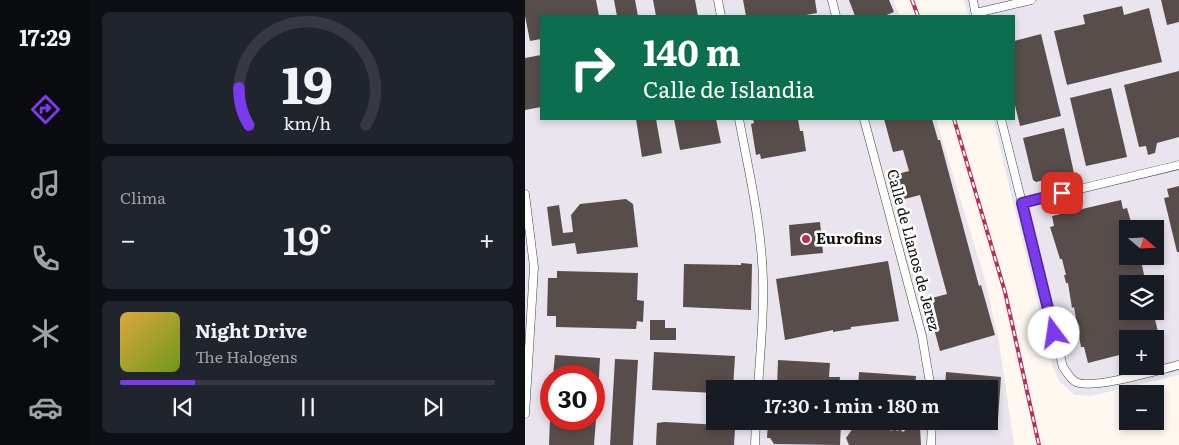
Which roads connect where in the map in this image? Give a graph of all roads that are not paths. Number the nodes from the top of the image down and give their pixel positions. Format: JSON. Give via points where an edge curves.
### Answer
{"nodes":[{"id":1,"x":718,"y":0,"type":"edge"},
{"id":2,"x":831,"y":0,"type":"edge"},
{"id":3,"x":973,"y":0,"type":"edge"},
{"id":4,"x":1031,"y":0,"type":"edge"},
{"id":5,"x":721,"y":15,"type":"edge"},
{"id":6,"x":836,"y":15,"type":"edge"},
{"id":7,"x":976,"y":15,"type":"edge"},
{"id":8,"x":739,"y":120,"type":"edge"},
{"id":9,"x":864,"y":120,"type":"edge"},
{"id":10,"x":1001,"y":120,"type":"edge"},
{"id":11,"x":1179,"y":165,"type":"edge"},
{"id":12,"x":525,"y":194,"type":"edge"},
{"id":13,"x":1022,"y":203,"type":"junction"},
{"id":14,"x":529,"y":245,"type":"edge"},
{"id":15,"x":1179,"y":365,"type":"edge"},
{"id":16,"x":758,"y":380,"type":"edge"},
{"id":17,"x":929,"y":380,"type":"edge"},
{"id":18,"x":525,"y":414,"type":"edge"},
{"id":19,"x":756,"y":430,"type":"edge"},
{"id":20,"x":932,"y":430,"type":"edge"},
{"id":21,"x":755,"y":445,"type":"edge"},
{"id":22,"x":931,"y":445,"type":"edge"}],
"edges":[{"from":1,"to":5,"type":"street"},
{"from":2,"to":6,"type":"street"},
{"from":3,"to":7,"type":"street"},
{"from":4,"to":7,"type":"street"},
{"from":8,"to":16,"type":"street","via":[[762,259]]},
{"from":9,"to":17,"type":"street","name":"Calle de Llanos de Jerez","via":[[922,336]]},
{"from":10,"to":13,"type":"street"},
{"from":11,"to":13,"type":"street"},
{"from":12,"to":14,"type":"street"},
{"from":13,"to":15,"type":"street","via":[[1063,367],[1069,376],[1075,382],[1095,384]]},
{"from":14,"to":18,"type":"street","via":[[534,267]]},
{"from":19,"to":21,"type":"street"},
{"from":20,"to":22,"type":"street"}]}
